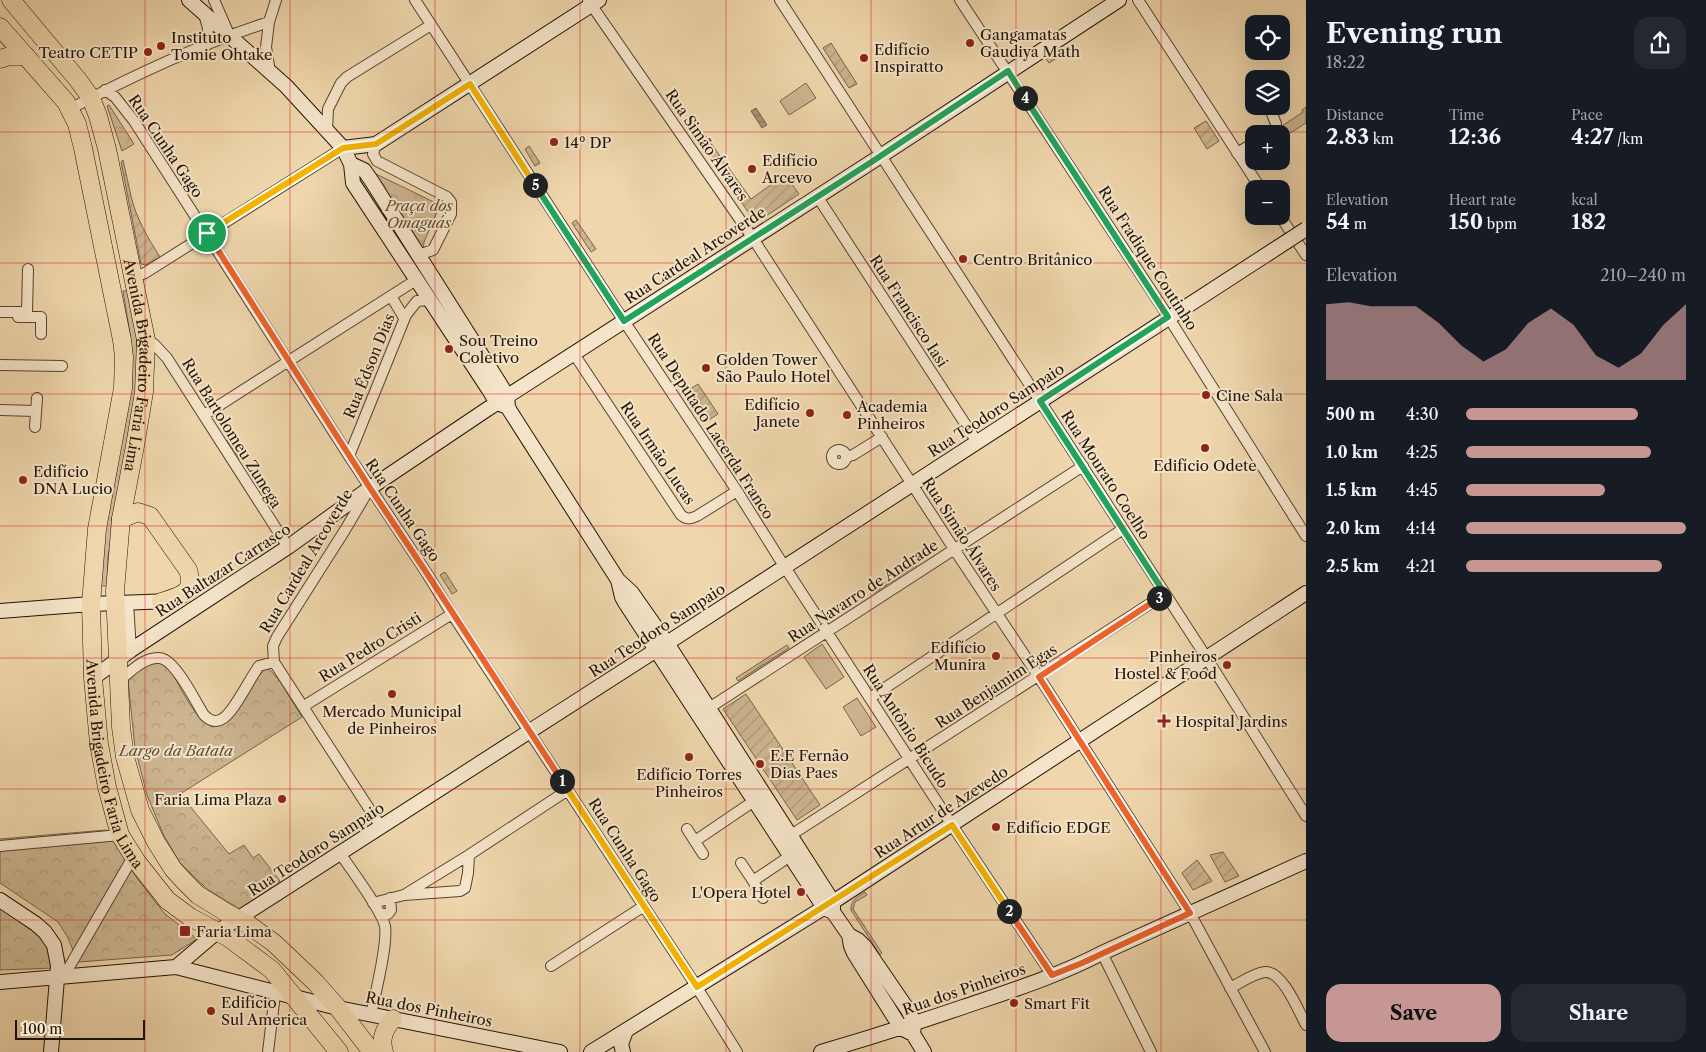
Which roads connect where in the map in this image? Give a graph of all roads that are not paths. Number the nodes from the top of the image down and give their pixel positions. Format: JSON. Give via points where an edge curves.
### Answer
{"nodes":[{"id":1,"x":11,"y":0,"type":"edge"},
{"id":2,"x":189,"y":0,"type":"edge"},
{"id":3,"x":214,"y":0,"type":"edge"},
{"id":4,"x":276,"y":0,"type":"edge"},
{"id":5,"x":780,"y":0,"type":"edge"},
{"id":6,"x":960,"y":0,"type":"edge"},
{"id":7,"x":969,"y":0,"type":"edge"},
{"id":8,"x":1119,"y":0,"type":"edge"},
{"id":9,"x":1138,"y":0,"type":"edge"},
{"id":10,"x":416,"y":1,"type":"edge"},
{"id":11,"x":593,"y":2,"type":"edge"},
{"id":12,"x":967,"y":11,"type":"junction"},
{"id":13,"x":203,"y":12,"type":"junction"},
{"id":14,"x":269,"y":22,"type":"junction"},
{"id":15,"x":431,"y":25,"type":"junction"},
{"id":16,"x":0,"y":27,"type":"edge"},
{"id":17,"x":229,"y":35,"type":"junction"},
{"id":18,"x":206,"y":45,"type":"junction"},
{"id":19,"x":26,"y":56,"type":"junction"},
{"id":20,"x":0,"y":59,"type":"edge"},
{"id":21,"x":1008,"y":71,"type":"junction"},
{"id":22,"x":270,"y":72,"type":"junction"},
{"id":23,"x":470,"y":84,"type":"junction"},
{"id":24,"x":98,"y":94,"type":"junction"},
{"id":25,"x":70,"y":109,"type":"junction"},
{"id":26,"x":327,"y":130,"type":"junction"},
{"id":27,"x":376,"y":144,"type":"junction"},
{"id":28,"x":343,"y":148,"type":"junction"},
{"id":29,"x":1245,"y":148,"type":"edge"},
{"id":30,"x":1237,"y":153,"type":"junction"},
{"id":31,"x":881,"y":155,"type":"junction"},
{"id":32,"x":85,"y":158,"type":"junction"},
{"id":33,"x":381,"y":165,"type":"junction"},
{"id":34,"x":357,"y":167,"type":"junction"},
{"id":35,"x":1255,"y":180,"type":"edge"},
{"id":36,"x":817,"y":196,"type":"junction"},
{"id":37,"x":1286,"y":225,"type":"edge"},
{"id":38,"x":1306,"y":229,"type":"edge"},
{"id":39,"x":207,"y":233,"type":"junction"},
{"id":40,"x":752,"y":237,"type":"junction"},
{"id":41,"x":418,"y":255,"type":"junction"},
{"id":42,"x":1306,"y":255,"type":"edge"},
{"id":43,"x":28,"y":269,"type":"dead end"},
{"id":44,"x":134,"y":277,"type":"junction"},
{"id":45,"x":416,"y":280,"type":"junction"},
{"id":46,"x":392,"y":296,"type":"junction"},
{"id":47,"x":430,"y":300,"type":"junction"},
{"id":48,"x":0,"y":312,"type":"edge"},
{"id":49,"x":0,"y":317,"type":"edge"},
{"id":50,"x":1168,"y":317,"type":"junction"},
{"id":51,"x":404,"y":318,"type":"junction"},
{"id":52,"x":624,"y":321,"type":"junction"},
{"id":53,"x":41,"y":334,"type":"dead end"},
{"id":54,"x":146,"y":340,"type":"junction"},
{"id":55,"x":574,"y":354,"type":"junction"},
{"id":56,"x":289,"y":361,"type":"junction"},
{"id":57,"x":0,"y":365,"type":"edge"},
{"id":58,"x":62,"y":366,"type":"dead end"},
{"id":59,"x":37,"y":398,"type":"dead end"},
{"id":60,"x":1040,"y":401,"type":"junction"},
{"id":61,"x":504,"y":402,"type":"junction"},
{"id":62,"x":0,"y":410,"type":"edge"},
{"id":63,"x":36,"y":411,"type":"junction"},
{"id":64,"x":204,"y":415,"type":"junction"},
{"id":65,"x":35,"y":427,"type":"dead end"},
{"id":66,"x":882,"y":437,"type":"junction"},
{"id":67,"x":977,"y":442,"type":"junction"},
{"id":68,"x":349,"y":456,"type":"junction"},
{"id":69,"x":846,"y":457,"type":"dead end"},
{"id":70,"x":1083,"y":466,"type":"junction"},
{"id":71,"x":912,"y":484,"type":"junction"},
{"id":72,"x":370,"y":488,"type":"junction"},
{"id":73,"x":737,"y":491,"type":"junction"},
{"id":74,"x":121,"y":519,"type":"junction"},
{"id":75,"x":1123,"y":529,"type":"junction"},
{"id":76,"x":1306,"y":536,"type":"edge"},
{"id":77,"x":288,"y":547,"type":"junction"},
{"id":78,"x":954,"y":549,"type":"junction"},
{"id":79,"x":784,"y":567,"type":"junction"},
{"id":80,"x":1306,"y":593,"type":"edge"},
{"id":81,"x":1165,"y":594,"type":"junction"},
{"id":82,"x":210,"y":598,"type":"junction"},
{"id":83,"x":161,"y":602,"type":"junction"},
{"id":84,"x":92,"y":604,"type":"junction"},
{"id":85,"x":122,"y":604,"type":"junction"},
{"id":86,"x":0,"y":611,"type":"edge"},
{"id":87,"x":996,"y":613,"type":"junction"},
{"id":88,"x":452,"y":614,"type":"junction"},
{"id":89,"x":827,"y":632,"type":"junction"},
{"id":90,"x":662,"y":647,"type":"junction"},
{"id":91,"x":125,"y":655,"type":"junction"},
{"id":92,"x":1207,"y":658,"type":"junction"},
{"id":93,"x":274,"y":662,"type":"junction"},
{"id":94,"x":1039,"y":677,"type":"junction"},
{"id":95,"x":94,"y":678,"type":"junction"},
{"id":96,"x":119,"y":681,"type":"junction"},
{"id":97,"x":870,"y":698,"type":"junction"},
{"id":98,"x":304,"y":706,"type":"junction"},
{"id":99,"x":709,"y":708,"type":"junction"},
{"id":100,"x":529,"y":732,"type":"junction"},
{"id":101,"x":1080,"y":741,"type":"junction"},
{"id":102,"x":910,"y":759,"type":"junction"},
{"id":103,"x":568,"y":790,"type":"junction"},
{"id":104,"x":754,"y":801,"type":"junction"},
{"id":105,"x":1306,"y":816,"type":"edge"},
{"id":106,"x":952,"y":825,"type":"junction"},
{"id":107,"x":381,"y":827,"type":"junction"},
{"id":108,"x":687,"y":829,"type":"dead end"},
{"id":109,"x":120,"y":834,"type":"junction"},
{"id":110,"x":792,"y":835,"type":"junction"},
{"id":111,"x":695,"y":841,"type":"junction"},
{"id":112,"x":0,"y":846,"type":"edge"},
{"id":113,"x":340,"y":853,"type":"junction"},
{"id":114,"x":703,"y":854,"type":"dead end"},
{"id":115,"x":469,"y":855,"type":"junction"},
{"id":116,"x":790,"y":856,"type":"junction"},
{"id":117,"x":133,"y":857,"type":"junction"},
{"id":118,"x":1306,"y":861,"type":"edge"},
{"id":119,"x":741,"y":863,"type":"dead end"},
{"id":120,"x":753,"y":881,"type":"junction"},
{"id":121,"x":404,"y":895,"type":"junction"},
{"id":122,"x":390,"y":898,"type":"junction"},
{"id":123,"x":763,"y":898,"type":"dead end"},
{"id":124,"x":0,"y":900,"type":"edge"},
{"id":125,"x":373,"y":903,"type":"junction"},
{"id":126,"x":644,"y":906,"type":"junction"},
{"id":127,"x":830,"y":907,"type":"junction"},
{"id":128,"x":1190,"y":913,"type":"junction"},
{"id":129,"x":380,"y":914,"type":"junction"},
{"id":130,"x":239,"y":918,"type":"junction"},
{"id":131,"x":217,"y":932,"type":"junction"},
{"id":132,"x":1102,"y":953,"type":"junction"},
{"id":133,"x":551,"y":966,"type":"dead end"},
{"id":134,"x":176,"y":967,"type":"junction"},
{"id":135,"x":1052,"y":975,"type":"junction"},
{"id":136,"x":60,"y":977,"type":"junction"},
{"id":137,"x":0,"y":982,"type":"edge"},
{"id":138,"x":276,"y":983,"type":"junction"},
{"id":139,"x":697,"y":987,"type":"junction"},
{"id":140,"x":1230,"y":988,"type":"junction"},
{"id":141,"x":293,"y":996,"type":"junction"},
{"id":142,"x":338,"y":1008,"type":"junction"},
{"id":143,"x":371,"y":1015,"type":"junction"},
{"id":144,"x":392,"y":1019,"type":"junction"},
{"id":145,"x":1306,"y":1025,"type":"edge"},
{"id":146,"x":909,"y":1029,"type":"junction"},
{"id":147,"x":626,"y":1030,"type":"junction"},
{"id":148,"x":51,"y":1052,"type":"edge"},
{"id":149,"x":268,"y":1052,"type":"edge"},
{"id":150,"x":339,"y":1052,"type":"edge"},
{"id":151,"x":372,"y":1052,"type":"edge"},
{"id":152,"x":384,"y":1052,"type":"edge"},
{"id":153,"x":560,"y":1052,"type":"edge"},
{"id":154,"x":590,"y":1052,"type":"edge"},
{"id":155,"x":623,"y":1052,"type":"edge"},
{"id":156,"x":738,"y":1052,"type":"edge"},
{"id":157,"x":821,"y":1052,"type":"edge"},
{"id":158,"x":924,"y":1052,"type":"edge"},
{"id":159,"x":1151,"y":1052,"type":"edge"},
{"id":160,"x":1264,"y":1052,"type":"edge"}],
"edges":[{"from":1,"to":24,"type":"highway","name":"Avenida Brigadeiro Faria Lima"},
{"from":2,"to":13,"type":"main road"},
{"from":3,"to":17,"type":"street"},
{"from":4,"to":14,"type":"street"},
{"from":5,"to":31,"type":"street","name":"Rua Mourato Coelho"},
{"from":6,"to":12,"type":"street","name":"Rua Fradique Coutinho"},
{"from":7,"to":12,"type":"street"},
{"from":8,"to":21,"type":"main road","name":"Rua Cardeal Arcoverde"},
{"from":9,"to":30,"type":"street"},
{"from":10,"to":15,"type":"street","name":"Rua Deputado Lacerda Franco"},
{"from":11,"to":23,"type":"main road"},
{"from":11,"to":40,"type":"street","name":"Rua Simão Álvares"},
{"from":12,"to":21,"type":"street","name":"Rua Fradique Coutinho"},
{"from":13,"to":17,"type":"main road"},
{"from":13,"to":18,"type":"street","via":[[208,28]]},
{"from":14,"to":17,"type":"street"},
{"from":14,"to":22,"type":"street","via":[[266,47]]},
{"from":15,"to":23,"type":"street","name":"Rua Deputado Lacerda Franco"},
{"from":15,"to":26,"type":"street","via":[[341,83],[328,108]]},
{"from":16,"to":19,"type":"highway","name":"Avenida Brigadeiro Faria Lima"},
{"from":17,"to":18,"type":"street"},
{"from":17,"to":22,"type":"main road"},
{"from":18,"to":24,"type":"street"},
{"from":19,"to":20,"type":"highway"},
{"from":19,"to":25,"type":"highway","name":"Avenida Brigadeiro Faria Lima"},
{"from":21,"to":31,"type":"main road","name":"Rua Cardeal Arcoverde"},
{"from":21,"to":50,"type":"street","name":"Rua Fradique Coutinho"},
{"from":22,"to":26,"type":"main road"},
{"from":23,"to":27,"type":"main road"},
{"from":23,"to":52,"type":"street","name":"Rua Deputado Lacerda Franco"},
{"from":24,"to":25,"type":"street"},
{"from":24,"to":39,"type":"street","name":"Rua Cunha Gago","via":[[114,97],[134,121]]},
{"from":24,"to":44,"type":"highway","name":"Avenida Brigadeiro Faria Lima","via":[[98,116]]},
{"from":25,"to":32,"type":"highway","name":"Avenida Brigadeiro Faria Lima"},
{"from":26,"to":28,"type":"main road"},
{"from":27,"to":28,"type":"main road"},
{"from":27,"to":33,"type":"street","via":[[374,158]]},
{"from":28,"to":34,"type":"main road"},
{"from":28,"to":39,"type":"street"},
{"from":29,"to":30,"type":"street"},
{"from":30,"to":35,"type":"street"},
{"from":31,"to":36,"type":"main road","name":"Rua Cardeal Arcoverde"},
{"from":31,"to":60,"type":"street","name":"Rua Mourato Coelho"},
{"from":32,"to":44,"type":"highway","via":[[92,167],[114,272],[123,279]]},
{"from":32,"to":84,"type":"highway","name":"Avenida Brigadeiro Faria Lima","via":[[124,357],[121,403],[98,529]]},
{"from":33,"to":34,"type":"street"},
{"from":33,"to":41,"type":"street","via":[[447,197],[451,202],[451,214],[433,250]]},
{"from":34,"to":41,"type":"main road"},
{"from":34,"to":45,"type":"main road","via":[[353,183]]},
{"from":36,"to":40,"type":"main road","name":"Rua Cardeal Arcoverde"},
{"from":36,"to":67,"type":"street","name":"Rua Francisco Iasi"},
{"from":37,"to":42,"type":"street"},
{"from":38,"to":50,"type":"main road","name":"Rua Teodoro Sampaio","bridge":true},
{"from":39,"to":44,"type":"street"},
{"from":39,"to":56,"type":"street","name":"Rua Cunha Gago"},
{"from":40,"to":52,"type":"main road","name":"Rua Cardeal Arcoverde"},
{"from":40,"to":66,"type":"street","name":"Rua Simão Álvares"},
{"from":41,"to":61,"type":"main road"},
{"from":43,"to":48,"type":"street","via":[[27,312]]},
{"from":44,"to":54,"type":"highway","name":"Avenida Brigadeiro Faria Lima"},
{"from":45,"to":46,"type":"street"},
{"from":45,"to":47,"type":"main road"},
{"from":46,"to":51,"type":"street"},
{"from":46,"to":56,"type":"street"},
{"from":47,"to":51,"type":"street","name":"Rua Édson Dias","via":[[417,301]]},
{"from":47,"to":61,"type":"main road"},
{"from":49,"to":53,"type":"street","via":[[41,317]]},
{"from":50,"to":60,"type":"main road","name":"Rua Teodoro Sampaio"},
{"from":50,"to":76,"type":"street","name":"Rua Fradique Coutinho"},
{"from":51,"to":68,"type":"street","name":"Rua Édson Dias"},
{"from":52,"to":55,"type":"main road","name":"Rua Cardeal Arcoverde"},
{"from":52,"to":73,"type":"street","name":"Rua Deputado Lacerda Franco"},
{"from":54,"to":64,"type":"street","name":"Rua Bartolomeu Zunega","via":[[167,358]]},
{"from":54,"to":74,"type":"highway","name":"Avenida Brigadeiro Faria Lima","via":[[144,392]]},
{"from":55,"to":61,"type":"main road","name":"Rua Cardeal Arcoverde"},
{"from":55,"to":73,"type":"street","name":"Rua Irmão Lucas","via":[[681,515],[686,519],[697,516]]},
{"from":56,"to":64,"type":"street"},
{"from":56,"to":68,"type":"street","name":"Rua Cunha Gago"},
{"from":57,"to":58,"type":"street"},
{"from":59,"to":63,"type":"street"},
{"from":60,"to":67,"type":"main road","name":"Rua Teodoro Sampaio"},
{"from":60,"to":70,"type":"street","name":"Rua Mourato Coelho"},
{"from":61,"to":72,"type":"main road","name":"Rua Cardeal Arcoverde"},
{"from":61,"to":90,"type":"main road","via":[[618,580],[632,593]]},
{"from":62,"to":63,"type":"street"},
{"from":63,"to":65,"type":"street"},
{"from":64,"to":77,"type":"street","name":"Rua Bartolomeu Zunega"},
{"from":66,"to":69,"type":"street"},
{"from":66,"to":71,"type":"street","name":"Rua Simão Álvares"},
{"from":67,"to":71,"type":"main road","name":"Rua Teodoro Sampaio"},
{"from":68,"to":72,"type":"street","name":"Rua Cunha Gago"},
{"from":70,"to":75,"type":"street","name":"Rua Mourato Coelho"},
{"from":70,"to":78,"type":"street","name":"Rua Navarro de Andrade"},
{"from":71,"to":78,"type":"street","name":"Rua Simão Álvares"},
{"from":71,"to":79,"type":"main road","name":"Rua Teodoro Sampaio"},
{"from":72,"to":77,"type":"main road","name":"Rua Baltazar Carrasco"},
{"from":72,"to":88,"type":"street","name":"Rua Cunha Gago"},
{"from":72,"to":93,"type":"street","name":"Rua Cardeal Arcoverde","via":[[277,637],[273,646]]},
{"from":73,"to":79,"type":"street","name":"Rua Deputado Lacerda Franco"},
{"from":74,"to":83,"type":"highway","via":[[138,512],[150,516],[188,570],[191,580],[187,592]]},
{"from":74,"to":85,"type":"highway","name":"Avenida Brigadeiro Faria Lima"},
{"from":75,"to":81,"type":"street","name":"Rua Mourato Coelho"},
{"from":75,"to":87,"type":"street"},
{"from":77,"to":82,"type":"main road","name":"Rua Baltazar Carrasco"},
{"from":78,"to":87,"type":"street","name":"Rua Simão Álvares"},
{"from":78,"to":89,"type":"street","name":"Rua Navarro de Andrade"},
{"from":79,"to":89,"type":"street","name":"Rua Antônio Bicudo"},
{"from":79,"to":90,"type":"main road","name":"Rua Teodoro Sampaio"},
{"from":80,"to":92,"type":"main road","name":"Rua Artur de Azevedo"},
{"from":81,"to":92,"type":"street","name":"Rua Mourato Coelho"},
{"from":81,"to":94,"type":"street","name":"Rua Benjamim Egas"},
{"from":82,"to":83,"type":"main road"},
{"from":82,"to":91,"type":"main road","name":"Rua Baltazar Carrasco"},
{"from":83,"to":85,"type":"main road"},
{"from":84,"to":85,"type":"main road"},
{"from":84,"to":86,"type":"main road"},
{"from":84,"to":95,"type":"highway","name":"Avenida Brigadeiro Faria Lima"},
{"from":85,"to":91,"type":"highway","name":"Avenida Brigadeiro Faria Lima"},
{"from":87,"to":94,"type":"street","name":"Rua Simão Álvares"},
{"from":87,"to":97,"type":"street"},
{"from":88,"to":98,"type":"street","name":"Rua Pedro Cristi"},
{"from":88,"to":100,"type":"street","name":"Rua Cunha Gago"},
{"from":89,"to":97,"type":"street","name":"Rua Antônio Bicudo"},
{"from":89,"to":99,"type":"street","name":"Rua Navarro de Andrade"},
{"from":90,"to":99,"type":"main road"},
{"from":90,"to":100,"type":"main road","name":"Rua Teodoro Sampaio"},
{"from":90,"to":104,"type":"main road"},
{"from":91,"to":95,"type":"main road","name":"Rua Baltazar Carrasco"},
{"from":91,"to":96,"type":"highway","name":"Avenida Brigadeiro Faria Lima"},
{"from":92,"to":101,"type":"main road","name":"Rua Artur de Azevedo"},
{"from":92,"to":105,"type":"street","name":"Rua Mourato Coelho"},
{"from":93,"to":96,"type":"street","via":[[259,666],[231,710],[217,721],[204,716],[176,670],[160,658],[148,660]]},
{"from":93,"to":98,"type":"street"},
{"from":94,"to":101,"type":"street","name":"Rua Simão Álvares"},
{"from":94,"to":102,"type":"street","name":"Rua Benjamim Egas"},
{"from":95,"to":109,"type":"highway","name":"Avenida Brigadeiro Faria Lima","via":[[106,787]]},
{"from":96,"to":130,"type":"highway","name":"Avenida Brigadeiro Faria Lima","via":[[125,757],[140,810],[173,869],[210,903]]},
{"from":97,"to":102,"type":"street","name":"Rua Antônio Bicudo"},
{"from":98,"to":107,"type":"street"},
{"from":99,"to":110,"type":"main road"},
{"from":100,"to":103,"type":"street","name":"Rua Cunha Gago"},
{"from":100,"to":107,"type":"main road","name":"Rua Teodoro Sampaio"},
{"from":101,"to":106,"type":"main road","name":"Rua Artur de Azevedo"},
{"from":101,"to":128,"type":"street","name":"Rua Simão Álvares"},
{"from":102,"to":106,"type":"street","name":"Rua Antônio Bicudo"},
{"from":102,"to":110,"type":"street","name":"Rua Benjamim Egas"},
{"from":103,"to":115,"type":"street"},
{"from":103,"to":126,"type":"street","name":"Rua Cunha Gago"},
{"from":104,"to":111,"type":"street"},
{"from":104,"to":116,"type":"main road"},
{"from":106,"to":127,"type":"main road","name":"Rua Artur de Azevedo"},
{"from":106,"to":135,"type":"street","name":"Rua Antônio Bicudo"},
{"from":107,"to":113,"type":"main road","name":"Rua Teodoro Sampaio"},
{"from":108,"to":111,"type":"street"},
{"from":109,"to":112,"type":"street"},
{"from":109,"to":117,"type":"highway","name":"Avenida Brigadeiro Faria Lima"},
{"from":110,"to":127,"type":"main road"},
{"from":111,"to":114,"type":"street"},
{"from":113,"to":125,"type":"street"},
{"from":113,"to":130,"type":"main road","name":"Rua Teodoro Sampaio"},
{"from":115,"to":121,"type":"street"},
{"from":115,"to":121,"type":"street","via":[[465,888]]},
{"from":116,"to":120,"type":"street"},
{"from":116,"to":127,"type":"main road"},
{"from":117,"to":131,"type":"highway","name":"Avenida Brigadeiro Faria Lima","via":[[167,900]]},
{"from":117,"to":136,"type":"street"},
{"from":118,"to":128,"type":"main road","name":"Rua dos Pinheiros"},
{"from":119,"to":120,"type":"street"},
{"from":120,"to":123,"type":"street"},
{"from":121,"to":122,"type":"street"},
{"from":122,"to":125,"type":"street"},
{"from":122,"to":129,"type":"street","via":[[392,910],[388,914]]},
{"from":124,"to":136,"type":"main road","via":[[45,932],[54,945]]},
{"from":125,"to":129,"type":"street"},
{"from":126,"to":133,"type":"street"},
{"from":126,"to":139,"type":"street","name":"Rua Cunha Gago"},
{"from":127,"to":139,"type":"main road","name":"Rua Artur de Azevedo"},
{"from":127,"to":146,"type":"main road","via":[[849,935],[854,954]]},
{"from":128,"to":132,"type":"main road","name":"Rua dos Pinheiros"},
{"from":128,"to":140,"type":"street","name":"Rua Simão Álvares"},
{"from":129,"to":143,"type":"street","via":[[385,938]]},
{"from":130,"to":131,"type":"main road","name":"Rua Teodoro Sampaio"},
{"from":130,"to":142,"type":"highway","name":"Avenida Brigadeiro Faria Lima","via":[[274,943]]},
{"from":131,"to":134,"type":"main road","name":"Rua Teodoro Sampaio"},
{"from":131,"to":138,"type":"highway","name":"Avenida Brigadeiro Faria Lima","via":[[260,960]]},
{"from":132,"to":135,"type":"main road","name":"Rua dos Pinheiros"},
{"from":132,"to":159,"type":"street"},
{"from":134,"to":136,"type":"main road"},
{"from":134,"to":138,"type":"main road"},
{"from":135,"to":146,"type":"main road","name":"Rua dos Pinheiros"},
{"from":136,"to":137,"type":"main road"},
{"from":136,"to":148,"type":"main road"},
{"from":138,"to":141,"type":"highway","name":"Avenida Brigadeiro Faria Lima"},
{"from":138,"to":149,"type":"street"},
{"from":139,"to":147,"type":"main road","name":"Rua Artur de Azevedo"},
{"from":139,"to":156,"type":"street","name":"Rua Cunha Gago"},
{"from":140,"to":145,"type":"street","via":[[1259,973],[1272,973],[1286,987]]},
{"from":140,"to":160,"type":"street","name":"Rua Simão Álvares"},
{"from":141,"to":142,"type":"main road","name":"Rua dos Pinheiros"},
{"from":141,"to":150,"type":"highway","name":"Avenida Brigadeiro Faria Lima"},
{"from":142,"to":143,"type":"main road","name":"Rua dos Pinheiros"},
{"from":142,"to":151,"type":"highway","name":"Avenida Brigadeiro Faria Lima"},
{"from":143,"to":144,"type":"main road","name":"Rua dos Pinheiros"},
{"from":144,"to":152,"type":"highway","via":[[382,1040]]},
{"from":144,"to":153,"type":"main road","name":"Rua dos Pinheiros"},
{"from":146,"to":157,"type":"main road","name":"Rua dos Pinheiros"},
{"from":146,"to":158,"type":"main road"},
{"from":147,"to":154,"type":"main road","name":"Rua Artur de Azevedo"},
{"from":147,"to":155,"type":"main road","via":[[621,1044]]}]}
